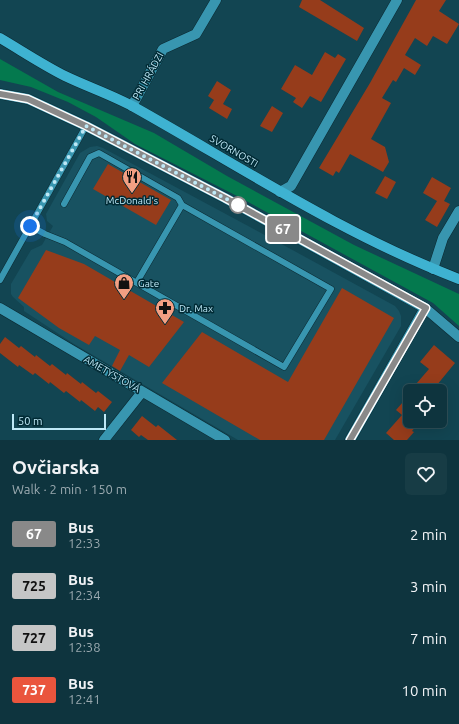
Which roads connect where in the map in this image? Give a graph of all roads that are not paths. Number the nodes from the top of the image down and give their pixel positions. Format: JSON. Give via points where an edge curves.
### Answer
{"nodes":[{"id":1,"x":216,"y":0,"type":"edge"},
{"id":2,"x":397,"y":0,"type":"edge"},
{"id":3,"x":0,"y":38,"type":"edge"},
{"id":4,"x":0,"y":94,"type":"edge"},
{"id":5,"x":132,"y":106,"type":"junction"},
{"id":6,"x":86,"y":126,"type":"junction"},
{"id":7,"x":280,"y":192,"type":"junction"},
{"id":8,"x":64,"y":204,"type":"dead end"},
{"id":9,"x":182,"y":205,"type":"junction"},
{"id":10,"x":459,"y":210,"type":"edge"},
{"id":11,"x":30,"y":226,"type":"junction"},
{"id":12,"x":434,"y":269,"type":"junction"},
{"id":13,"x":459,"y":279,"type":"edge"},
{"id":14,"x":0,"y":280,"type":"edge"},
{"id":15,"x":137,"y":282,"type":"junction"},
{"id":16,"x":0,"y":308,"type":"edge"},
{"id":17,"x":426,"y":308,"type":"junction"},
{"id":18,"x":459,"y":337,"type":"edge"},
{"id":19,"x":142,"y":392,"type":"junction"},
{"id":20,"x":104,"y":440,"type":"edge"},
{"id":21,"x":225,"y":440,"type":"edge"},
{"id":22,"x":350,"y":440,"type":"edge"}],
"edges":[{"from":1,"to":5,"type":"street","name":"PRI HRÁDZI","via":[[196,34],[163,49]]},
{"from":2,"to":7,"type":"street","via":[[291,186]]},
{"from":3,"to":5,"type":"main road","name":"SVORNOSTI","via":[[64,76]]},
{"from":4,"to":6,"type":"street","via":[[28,99]]},
{"from":5,"to":7,"type":"main road","name":"SVORNOSTI"},
{"from":6,"to":11,"type":"lane"},
{"from":6,"to":17,"type":"street","via":[[225,198]]},
{"from":7,"to":12,"type":"main road","name":"SVORNOSTI","via":[[352,231]]},
{"from":8,"to":9,"type":"lane","via":[[90,157],[99,153],[178,198]]},
{"from":9,"to":15,"type":"lane"},
{"from":9,"to":15,"type":"lane","via":[[331,289],[284,367]]},
{"from":10,"to":12,"type":"street","via":[[444,238]]},
{"from":11,"to":14,"type":"lane"},
{"from":11,"to":15,"type":"lane","via":[[65,242]]},
{"from":12,"to":13,"type":"main road","name":"SVORNOSTI"},
{"from":16,"to":19,"type":"street","name":"AMETYSTOVÁ"},
{"from":17,"to":18,"type":"street"},
{"from":17,"to":22,"type":"street"},
{"from":19,"to":20,"type":"street"},
{"from":19,"to":21,"type":"street","name":"AMETYSTOVÁ"}]}
